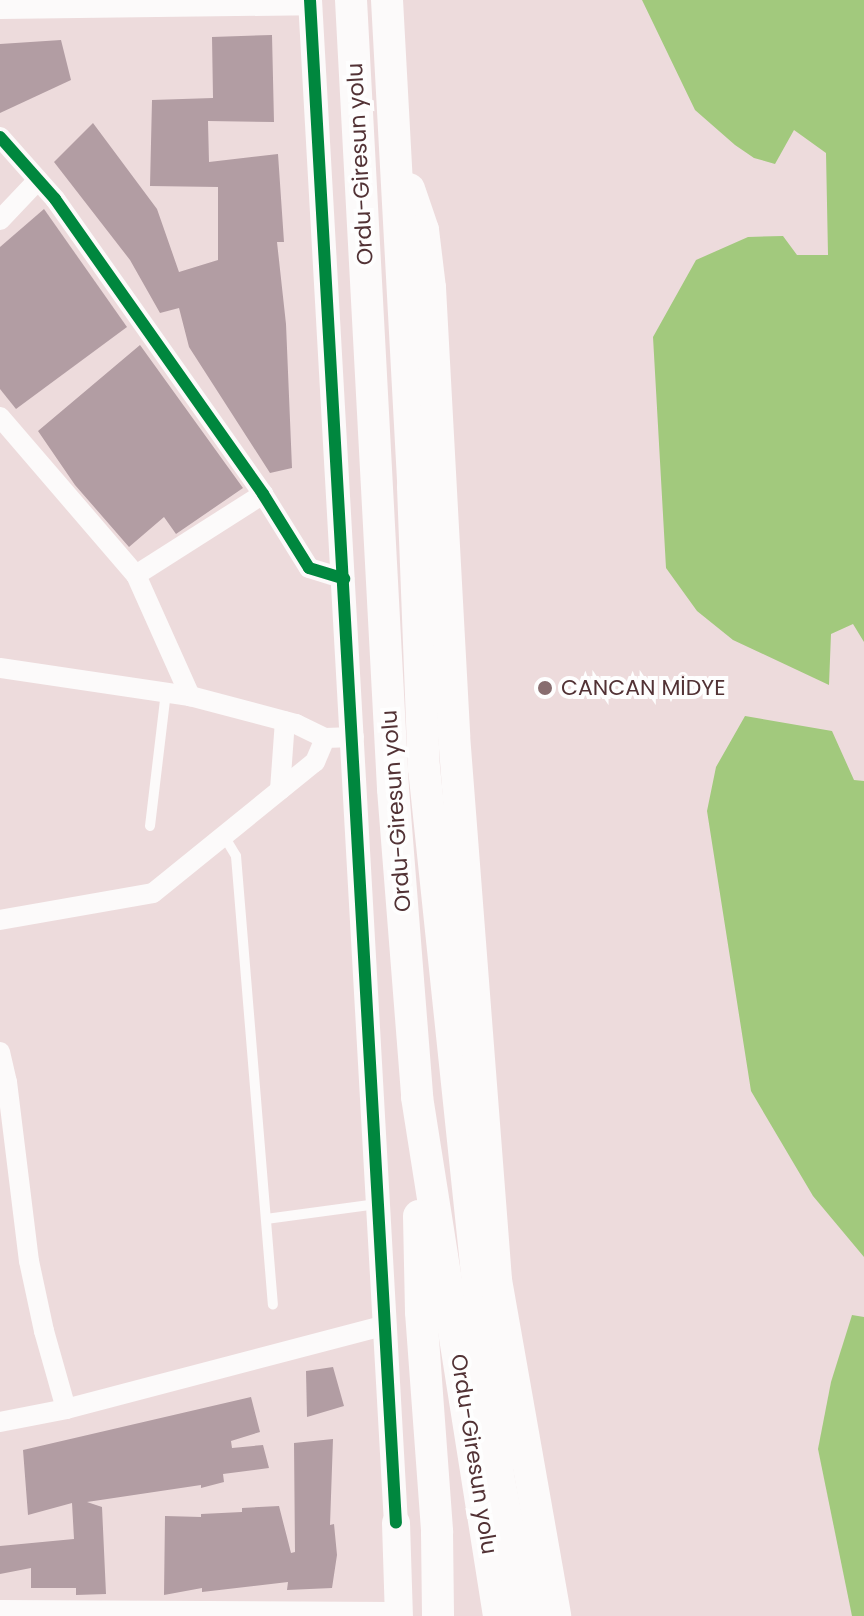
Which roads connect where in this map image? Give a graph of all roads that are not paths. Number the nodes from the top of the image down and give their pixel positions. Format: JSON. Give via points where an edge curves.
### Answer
{"nodes":[{"id":1,"x":351,"y":0,"type":"edge"},
{"id":2,"x":387,"y":0,"type":"edge"},
{"id":3,"x":310,"y":2,"type":"edge"},
{"id":4,"x":0,"y":9,"type":"edge"},
{"id":5,"x":0,"y":137,"type":"edge"},
{"id":6,"x":396,"y":150,"type":"junction"},
{"id":7,"x":38,"y":180,"type":"junction"},
{"id":8,"x":0,"y":220,"type":"edge"},
{"id":9,"x":0,"y":417,"type":"edge"},
{"id":10,"x":263,"y":494,"type":"junction"},
{"id":11,"x":136,"y":575,"type":"junction"},
{"id":12,"x":344,"y":579,"type":"junction"},
{"id":13,"x":0,"y":668,"type":"edge"},
{"id":14,"x":166,"y":692,"type":"junction"},
{"id":15,"x":190,"y":696,"type":"junction"},
{"id":16,"x":285,"y":721,"type":"junction"},
{"id":17,"x":354,"y":737,"type":"junction"},
{"id":18,"x":325,"y":738,"type":"junction"},
{"id":19,"x":280,"y":790,"type":"junction"},
{"id":20,"x":150,"y":826,"type":"dead end"},
{"id":21,"x":224,"y":836,"type":"junction"},
{"id":22,"x":0,"y":920,"type":"edge"},
{"id":23,"x":0,"y":1052,"type":"edge"},
{"id":24,"x":454,"y":1071,"type":"junction"},
{"id":25,"x":417,"y":1097,"type":"junction"},
{"id":26,"x":379,"y":1204,"type":"junction"},
{"id":27,"x":266,"y":1219,"type":"junction"},
{"id":28,"x":496,"y":1280,"type":"junction"},
{"id":29,"x":273,"y":1304,"type":"dead end"},
{"id":30,"x":386,"y":1325,"type":"junction"},
{"id":31,"x":66,"y":1409,"type":"junction"},
{"id":32,"x":0,"y":1422,"type":"edge"},
{"id":33,"x":396,"y":1523,"type":"joint"},
{"id":34,"x":0,"y":1610,"type":"edge"},
{"id":35,"x":395,"y":1615,"type":"edge"},
{"id":36,"x":438,"y":1616,"type":"edge"},
{"id":37,"x":499,"y":1616,"type":"edge"},
{"id":38,"x":525,"y":1616,"type":"edge"},
{"id":39,"x":555,"y":1616,"type":"edge"}],
"edges":[{"from":1,"to":25,"type":"highway","name":"Ordu-Giresun yolu","via":[[393,789]]},
{"from":2,"to":6,"type":"highway","name":"Ordu-Giresun yolu"},
{"from":3,"to":4,"type":"street"},
{"from":3,"to":12,"type":"street"},
{"from":5,"to":7,"type":"street"},
{"from":6,"to":24,"type":"highway","name":"Ordu-Giresun yolu","via":[[424,768]]},
{"from":6,"to":28,"type":"highway","via":[[423,230],[430,288],[454,735]]},
{"from":7,"to":8,"type":"street"},
{"from":7,"to":10,"type":"street"},
{"from":9,"to":11,"type":"street"},
{"from":10,"to":11,"type":"street"},
{"from":10,"to":12,"type":"street","via":[[309,568]]},
{"from":11,"to":15,"type":"street"},
{"from":12,"to":17,"type":"street"},
{"from":13,"to":14,"type":"street"},
{"from":14,"to":15,"type":"street"},
{"from":14,"to":20,"type":"lane"},
{"from":15,"to":16,"type":"street"},
{"from":16,"to":18,"type":"street"},
{"from":16,"to":19,"type":"street"},
{"from":17,"to":18,"type":"street"},
{"from":17,"to":26,"type":"street"},
{"from":18,"to":19,"type":"street","via":[[315,762]]},
{"from":19,"to":21,"type":"street"},
{"from":21,"to":22,"type":"street","via":[[153,893]]},
{"from":21,"to":27,"type":"lane","via":[[236,856]]},
{"from":23,"to":31,"type":"street","via":[[29,1261]]},
{"from":24,"to":28,"type":"highway"},
{"from":24,"to":38,"type":"highway","name":"Ordu-Giresun yolu","via":[[498,1475]]},
{"from":25,"to":36,"type":"highway","via":[[421,1312]]},
{"from":25,"to":37,"type":"highway","name":"Ordu-Giresun yolu"},
{"from":26,"to":27,"type":"lane"},
{"from":26,"to":30,"type":"street"},
{"from":27,"to":29,"type":"lane"},
{"from":28,"to":39,"type":"highway"},
{"from":30,"to":31,"type":"street"},
{"from":30,"to":33,"type":"street"},
{"from":31,"to":32,"type":"street"},
{"from":33,"to":35,"type":"main road"},
{"from":34,"to":35,"type":"street"}]}
